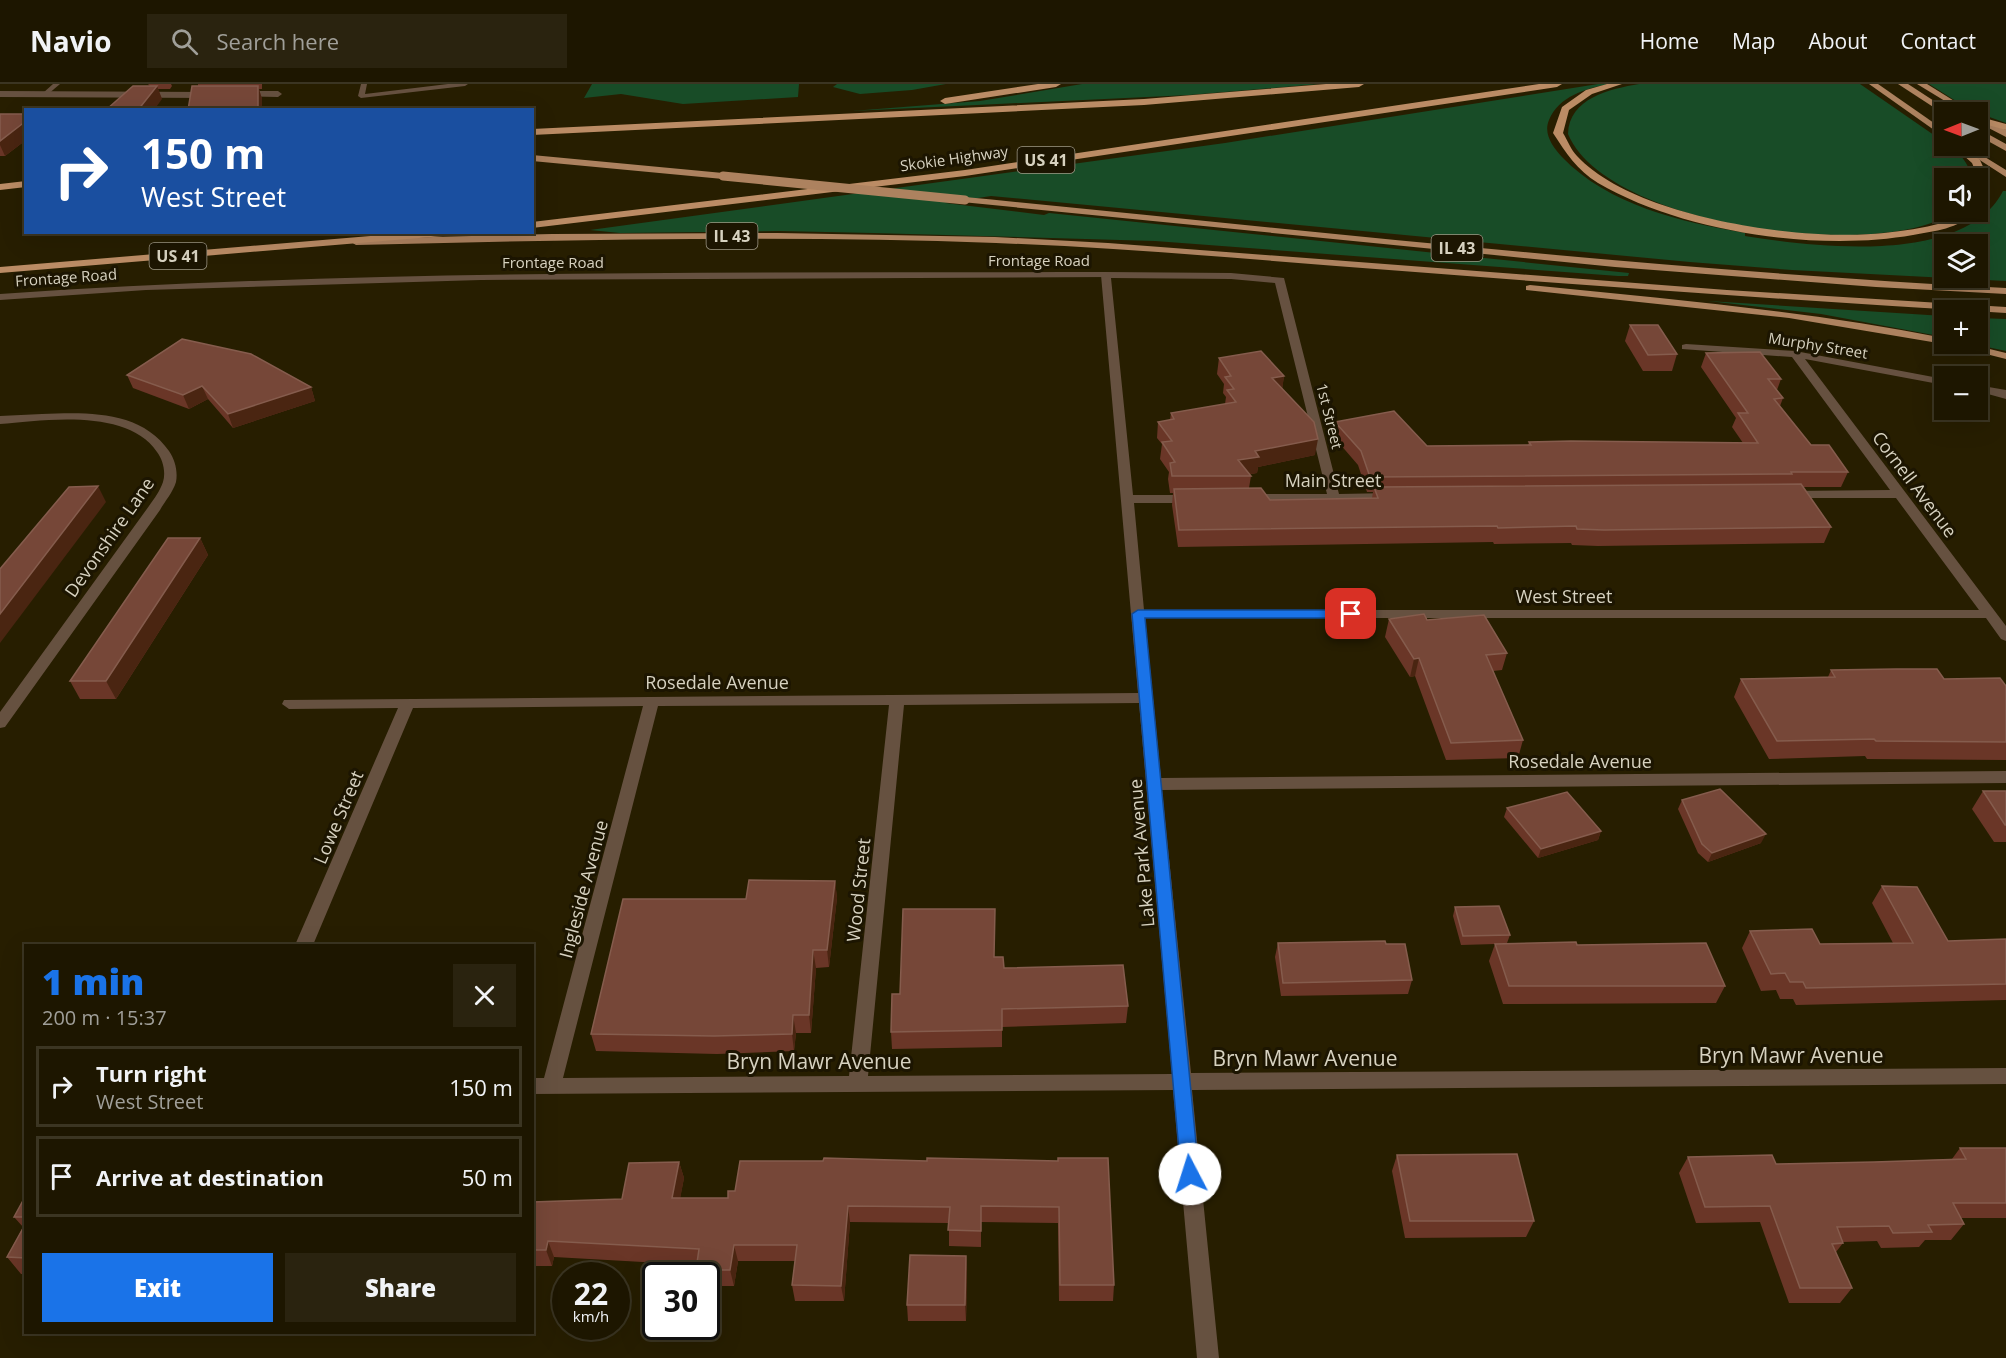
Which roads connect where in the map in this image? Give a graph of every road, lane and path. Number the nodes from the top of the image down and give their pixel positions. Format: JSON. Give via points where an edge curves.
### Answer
{"nodes":[{"id":1,"x":57,"y":84,"type":"edge"},
{"id":2,"x":364,"y":84,"type":"edge"},
{"id":3,"x":465,"y":84,"type":"edge"},
{"id":4,"x":1056,"y":84,"type":"edge"},
{"id":5,"x":1359,"y":84,"type":"edge"},
{"id":6,"x":1557,"y":84,"type":"edge"},
{"id":7,"x":1617,"y":84,"type":"edge"},
{"id":8,"x":1873,"y":84,"type":"edge"},
{"id":9,"x":1902,"y":84,"type":"edge"},
{"id":10,"x":1922,"y":84,"type":"edge"},
{"id":11,"x":0,"y":94,"type":"edge"},
{"id":12,"x":45,"y":94,"type":"junction"},
{"id":13,"x":222,"y":94,"type":"edge"},
{"id":14,"x":234,"y":94,"type":"edge"},
{"id":15,"x":278,"y":94,"type":"dead end"},
{"id":16,"x":1952,"y":102,"type":"edge"},
{"id":17,"x":1934,"y":104,"type":"edge"},
{"id":18,"x":1988,"y":122,"type":"edge"},
{"id":19,"x":1988,"y":124,"type":"edge"},
{"id":20,"x":1934,"y":127,"type":"edge"},
{"id":21,"x":2006,"y":127,"type":"edge"},
{"id":22,"x":534,"y":131,"type":"edge"},
{"id":23,"x":534,"y":131,"type":"edge"},
{"id":24,"x":2006,"y":134,"type":"edge"},
{"id":25,"x":1988,"y":137,"type":"edge"},
{"id":26,"x":2006,"y":148,"type":"edge"},
{"id":27,"x":1970,"y":156,"type":"edge"},
{"id":28,"x":1976,"y":156,"type":"edge"},
{"id":29,"x":534,"y":158,"type":"edge"},
{"id":30,"x":1979,"y":168,"type":"edge"},
{"id":31,"x":2006,"y":174,"type":"edge"},
{"id":32,"x":24,"y":184,"type":"edge"},
{"id":33,"x":0,"y":187,"type":"edge"},
{"id":34,"x":1954,"y":222,"type":"edge"},
{"id":35,"x":534,"y":225,"type":"edge"},
{"id":36,"x":435,"y":234,"type":"edge"},
{"id":37,"x":356,"y":242,"type":"junction"},
{"id":38,"x":1336,"y":263,"type":"junction"},
{"id":39,"x":0,"y":270,"type":"edge"},
{"id":40,"x":1106,"y":274,"type":"junction"},
{"id":41,"x":2006,"y":291,"type":"edge"},
{"id":42,"x":0,"y":297,"type":"edge"},
{"id":43,"x":2006,"y":310,"type":"edge"},
{"id":44,"x":1934,"y":339,"type":"edge"},
{"id":45,"x":1296,"y":342,"type":"joint"},
{"id":46,"x":1686,"y":347,"type":"dead end"},
{"id":47,"x":1988,"y":352,"type":"edge"},
{"id":48,"x":1795,"y":354,"type":"junction"},
{"id":49,"x":2006,"y":356,"type":"edge"},
{"id":50,"x":1934,"y":380,"type":"edge"},
{"id":51,"x":1988,"y":390,"type":"edge"},
{"id":52,"x":2005,"y":394,"type":"edge"},
{"id":53,"x":0,"y":420,"type":"edge"},
{"id":54,"x":1900,"y":494,"type":"junction"},
{"id":55,"x":1782,"y":495,"type":"edge"},
{"id":56,"x":1405,"y":497,"type":"edge"},
{"id":57,"x":1242,"y":498,"type":"edge"},
{"id":58,"x":1334,"y":498,"type":"junction"},
{"id":59,"x":1127,"y":499,"type":"junction"},
{"id":60,"x":1208,"y":499,"type":"edge"},
{"id":61,"x":1138,"y":614,"type":"junction"},
{"id":62,"x":1989,"y":614,"type":"junction"},
{"id":63,"x":2006,"y":636,"type":"edge"},
{"id":64,"x":1146,"y":698,"type":"junction"},
{"id":65,"x":897,"y":700,"type":"junction"},
{"id":66,"x":652,"y":702,"type":"junction"},
{"id":67,"x":289,"y":704,"type":"dead end"},
{"id":68,"x":408,"y":704,"type":"junction"},
{"id":69,"x":0,"y":723,"type":"edge"},
{"id":70,"x":2006,"y":777,"type":"edge"},
{"id":71,"x":1154,"y":784,"type":"junction"},
{"id":72,"x":304,"y":944,"type":"edge"},
{"id":73,"x":2006,"y":1076,"type":"edge"},
{"id":74,"x":1182,"y":1082,"type":"junction"},
{"id":75,"x":858,"y":1083,"type":"junction"},
{"id":76,"x":542,"y":1086,"type":"edge"},
{"id":77,"x":1208,"y":1358,"type":"edge"}],
"edges":[{"from":1,"to":12,"type":"lane"},
{"from":2,"to":3,"type":"lane","via":[[361,96]]},
{"from":4,"to":22,"type":"highway","via":[[937,102],[654,119]]},
{"from":5,"to":23,"type":"highway","via":[[1144,102]]},
{"from":6,"to":35,"type":"highway","name":"Skokie Highway","number":"US 41","via":[[965,173]]},
{"from":7,"to":34,"type":"highway","via":[[1589,92],[1565,109],[1558,133],[1574,160],[1640,200],[1683,214],[1780,234],[1859,238],[1899,235]]},
{"from":8,"to":20,"type":"main road"},
{"from":9,"to":17,"type":"main road"},
{"from":10,"to":16,"type":"main road"},
{"from":11,"to":12,"type":"street"},
{"from":12,"to":13,"type":"street"},
{"from":14,"to":15,"type":"street"},
{"from":18,"to":21,"type":"highway"},
{"from":19,"to":24,"type":"main road"},
{"from":25,"to":26,"type":"main road"},
{"from":27,"to":30,"type":"highway"},
{"from":28,"to":31,"type":"main road"},
{"from":29,"to":41,"type":"main road","number":"IL 43","bridge":true,"via":[[1670,269]]},
{"from":32,"to":33,"type":"highway"},
{"from":36,"to":37,"type":"highway","number":"US 41"},
{"from":37,"to":38,"type":"main road","number":"IL 43","via":[[552,237],[983,239]]},
{"from":37,"to":39,"type":"highway","number":"US 41"},
{"from":38,"to":43,"type":"main road","number":"IL 43"},
{"from":38,"to":44,"type":"main road","via":[[1418,277],[1804,316]]},
{"from":40,"to":42,"type":"street","name":"Frontage Road","via":[[481,277],[146,286]]},
{"from":40,"to":45,"type":"street","name":"Frontage Road","via":[[1281,280]]},
{"from":40,"to":59,"type":"street","name":"Lake Park Avenue"},
{"from":45,"to":58,"type":"street","name":"1st Street"},
{"from":46,"to":48,"type":"street","name":"Murphy Street"},
{"from":47,"to":49,"type":"main road"},
{"from":48,"to":50,"type":"street","name":"Murphy Street"},
{"from":48,"to":54,"type":"street","name":"Cornell Avenue"},
{"from":51,"to":52,"type":"street"},
{"from":53,"to":69,"type":"street","name":"Devonshire Lane","via":[[72,415],[108,418],[154,438],[164,449],[171,480]]},
{"from":54,"to":55,"type":"street"},
{"from":54,"to":62,"type":"street","name":"Cornell Avenue"},
{"from":56,"to":58,"type":"street","name":"Main Street"},
{"from":57,"to":58,"type":"street","name":"Main Street"},
{"from":59,"to":60,"type":"street"},
{"from":59,"to":61,"type":"street","name":"Lake Park Avenue"},
{"from":61,"to":62,"type":"street","name":"West Street"},
{"from":61,"to":64,"type":"street","name":"Lake Park Avenue"},
{"from":62,"to":63,"type":"street","name":"Cornell Avenue"},
{"from":64,"to":65,"type":"street","name":"Rosedale Avenue"},
{"from":64,"to":71,"type":"street","name":"Lake Park Avenue"},
{"from":65,"to":66,"type":"street","name":"Rosedale Avenue"},
{"from":65,"to":75,"type":"street","name":"Wood Street"},
{"from":66,"to":68,"type":"street","name":"Rosedale Avenue"},
{"from":66,"to":76,"type":"street","name":"Ingleside Avenue"},
{"from":67,"to":68,"type":"street","name":"Rosedale Avenue"},
{"from":68,"to":72,"type":"street","name":"Lowe Street"},
{"from":70,"to":71,"type":"street","name":"Rosedale Avenue"},
{"from":71,"to":74,"type":"street","name":"Lake Park Avenue"},
{"from":73,"to":74,"type":"street","name":"Bryn Mawr Avenue"},
{"from":74,"to":75,"type":"street","name":"Bryn Mawr Avenue"},
{"from":74,"to":77,"type":"street","name":"Lake Park Avenue"},
{"from":75,"to":76,"type":"street","name":"Bryn Mawr Avenue"}]}
